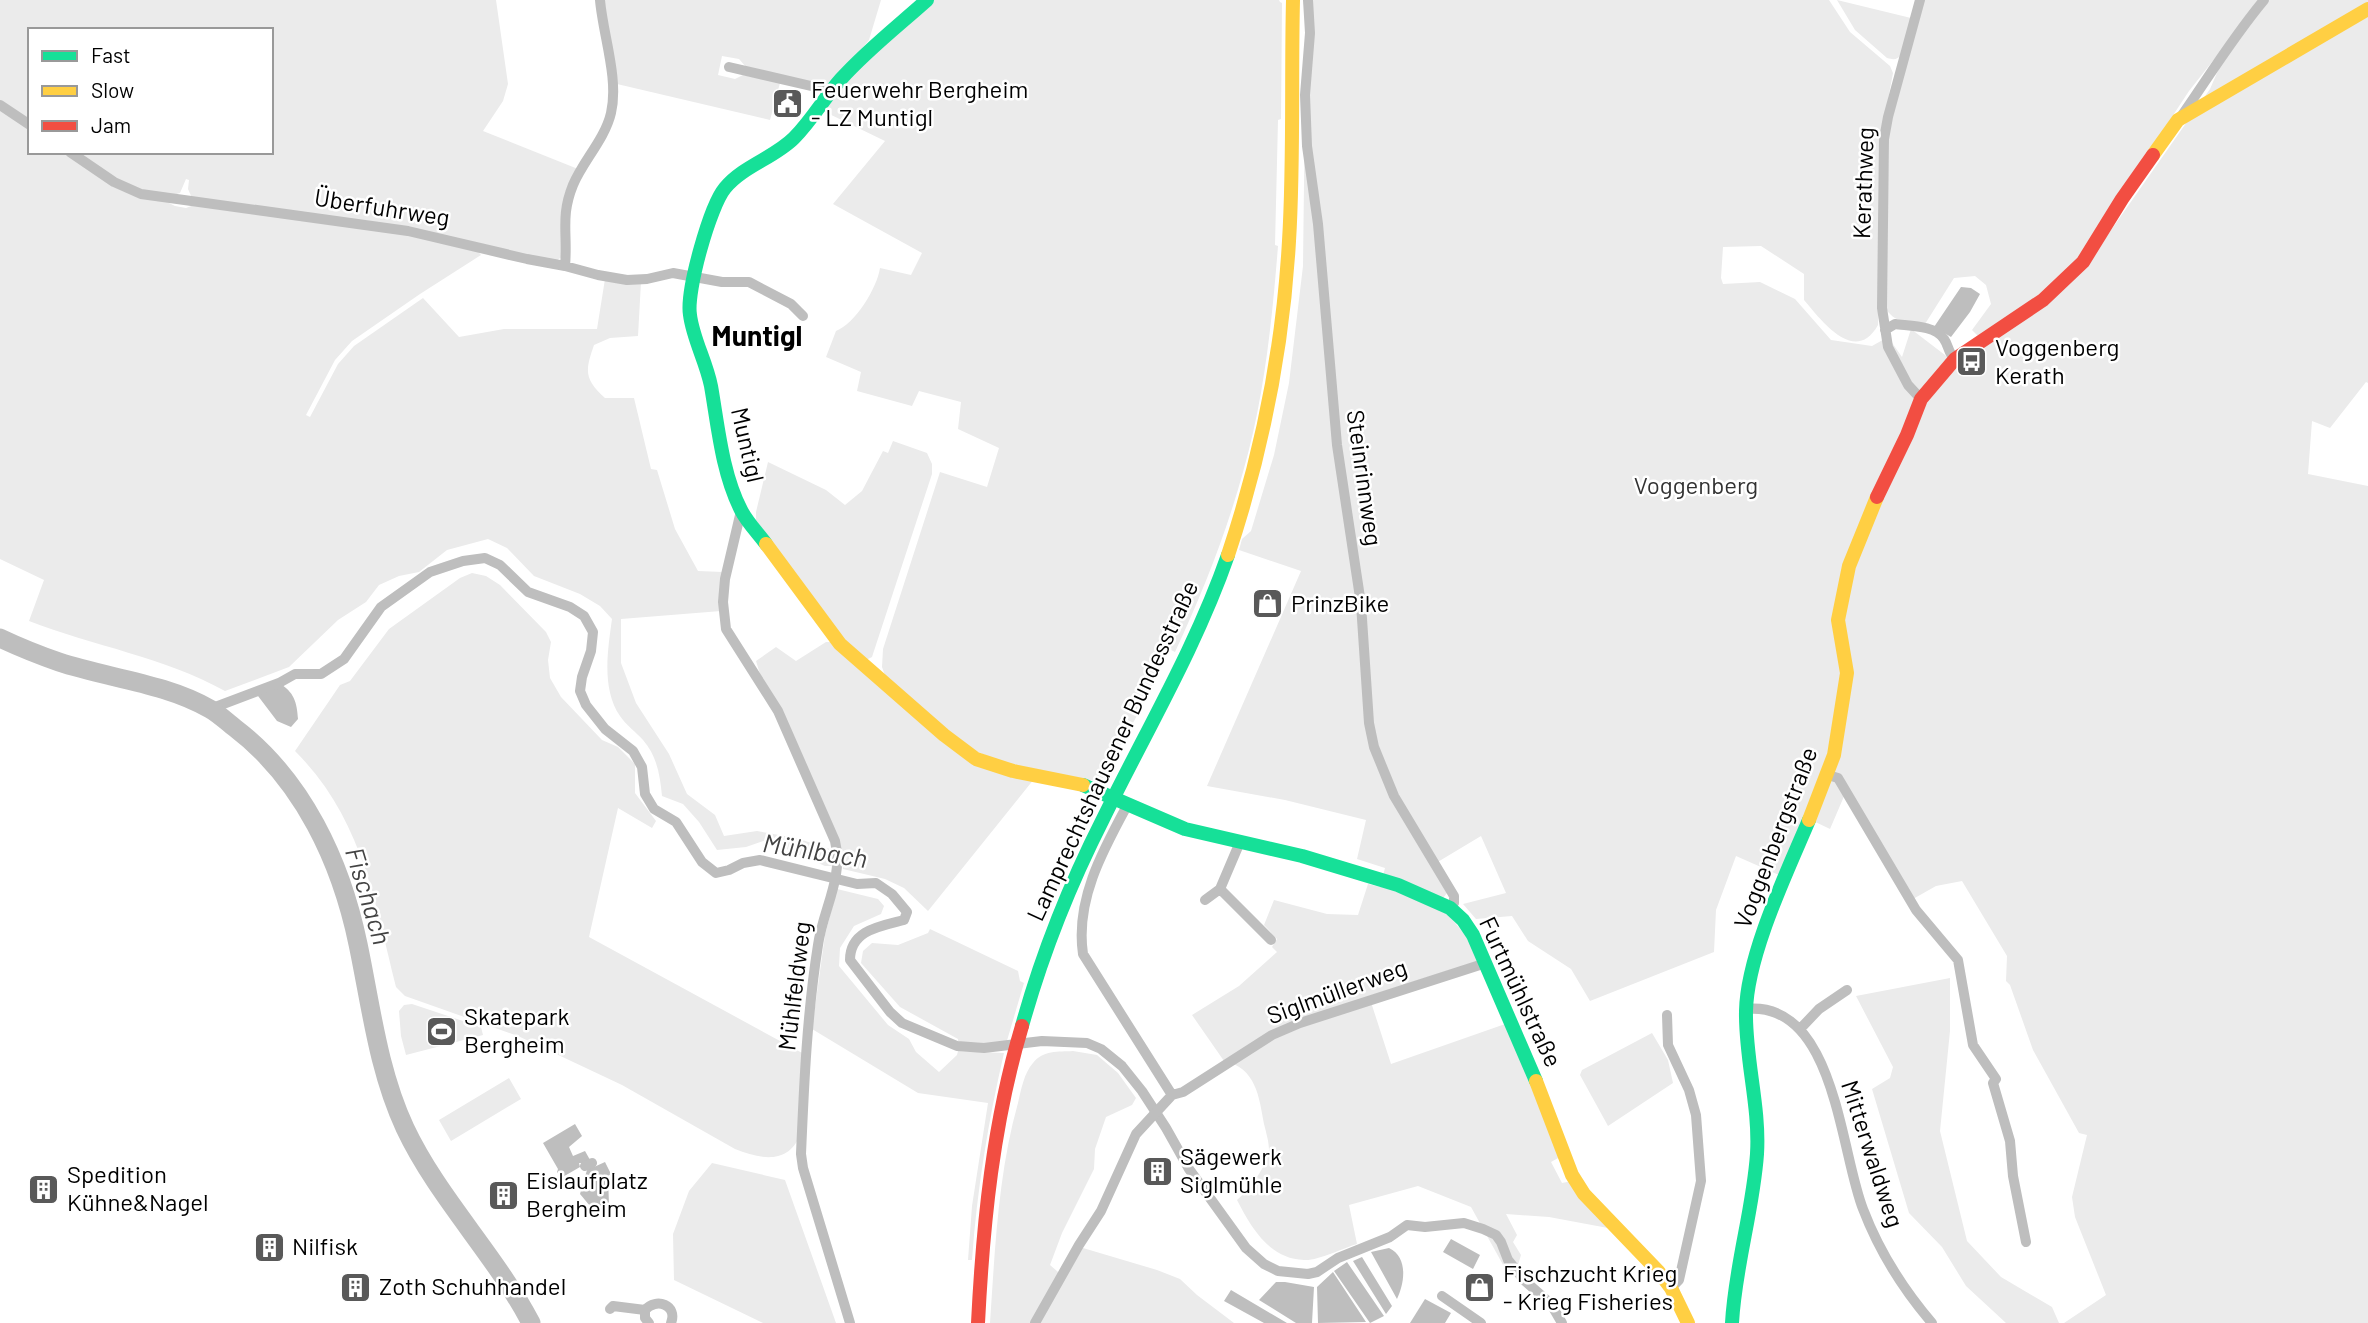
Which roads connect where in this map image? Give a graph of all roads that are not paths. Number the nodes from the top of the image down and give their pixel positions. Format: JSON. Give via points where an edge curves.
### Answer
{"nodes":[{"id":1,"x":600,"y":0,"type":"edge"},
{"id":2,"x":927,"y":0,"type":"edge"},
{"id":3,"x":1293,"y":0,"type":"edge"},
{"id":4,"x":1308,"y":0,"type":"edge"},
{"id":5,"x":1920,"y":0,"type":"edge"},
{"id":6,"x":2264,"y":0,"type":"edge"},
{"id":7,"x":2368,"y":9,"type":"edge"},
{"id":8,"x":729,"y":67,"type":"dead end"},
{"id":9,"x":830,"y":93,"type":"junction"},
{"id":10,"x":0,"y":105,"type":"edge"},
{"id":11,"x":2178,"y":120,"type":"junction"},
{"id":12,"x":28,"y":124,"type":"edge"},
{"id":13,"x":73,"y":154,"type":"edge"},
{"id":14,"x":565,"y":265,"type":"junction"},
{"id":15,"x":695,"y":277,"type":"junction"},
{"id":16,"x":803,"y":316,"type":"dead end"},
{"id":17,"x":1885,"y":330,"type":"junction"},
{"id":18,"x":1955,"y":359,"type":"junction"},
{"id":19,"x":1921,"y":399,"type":"junction"},
{"id":20,"x":741,"y":511,"type":"junction"},
{"id":21,"x":1828,"y":775,"type":"junction"},
{"id":22,"x":1113,"y":797,"type":"junction"},
{"id":23,"x":1128,"y":804,"type":"junction"},
{"id":24,"x":1240,"y":842,"type":"junction"},
{"id":25,"x":1220,"y":889,"type":"junction"},
{"id":26,"x":1205,"y":900,"type":"dead end"},
{"id":27,"x":1450,"y":908,"type":"junction"},
{"id":28,"x":1271,"y":940,"type":"dead end"},
{"id":29,"x":1486,"y":963,"type":"junction"},
{"id":30,"x":1847,"y":990,"type":"dead end"},
{"id":31,"x":1746,"y":1009,"type":"junction"},
{"id":32,"x":1667,"y":1015,"type":"dead end"},
{"id":33,"x":1800,"y":1029,"type":"junction"},
{"id":34,"x":1172,"y":1095,"type":"junction"},
{"id":35,"x":2026,"y":1242,"type":"dead end"},
{"id":36,"x":1671,"y":1288,"type":"junction"},
{"id":37,"x":1442,"y":1296,"type":"dead end"},
{"id":38,"x":610,"y":1309,"type":"dead end"},
{"id":39,"x":645,"y":1310,"type":"junction"},
{"id":40,"x":649,"y":1323,"type":"edge"},
{"id":41,"x":672,"y":1323,"type":"edge"},
{"id":42,"x":850,"y":1323,"type":"edge"},
{"id":43,"x":978,"y":1323,"type":"edge"},
{"id":44,"x":1035,"y":1323,"type":"edge"},
{"id":45,"x":1481,"y":1323,"type":"edge"},
{"id":46,"x":1688,"y":1323,"type":"edge"},
{"id":47,"x":1732,"y":1323,"type":"edge"},
{"id":48,"x":1932,"y":1323,"type":"edge"}],
"edges":[{"from":1,"to":14,"type":"street","via":[[614,98],[606,129],[574,184],[565,211]]},
{"from":2,"to":9,"type":"street","name":"Muntigl","via":[[869,49]]},
{"from":3,"to":22,"type":"street","name":"Lamprechtshausener Bundesstraße","via":[[1284,309],[1266,420],[1222,571],[1185,660]]},
{"from":4,"to":27,"type":"street","name":"Steinrinnweg","via":[[1307,146],[1337,445],[1361,604],[1368,723],[1394,796],[1454,896]]},
{"from":5,"to":17,"type":"street","name":"Kerathweg","via":[[1884,139]]},
{"from":6,"to":11,"type":"street"},
{"from":7,"to":11,"type":"street","name":"Voggenbergstraße"},
{"from":8,"to":9,"type":"street"},
{"from":9,"to":15,"type":"street","name":"Muntigl","via":[[793,139],[723,190]]},
{"from":10,"to":12,"type":"street"},
{"from":11,"to":18,"type":"street","name":"Voggenbergstraße","via":[[2083,262],[2033,307]]},
{"from":13,"to":14,"type":"street","name":"Überfuhrweg","via":[[141,194],[408,231]]},
{"from":14,"to":15,"type":"street","name":"Überfuhrweg","via":[[627,280],[673,273]]},
{"from":15,"to":16,"type":"street","name":"Überfuhrweg","via":[[750,282],[791,304]]},
{"from":15,"to":20,"type":"street","name":"Muntigl","via":[[688,305],[708,368],[722,453]]},
{"from":17,"to":18,"type":"street","via":[[1895,324],[1939,333]]},
{"from":17,"to":19,"type":"street","name":"Kerathweg","via":[[1893,357]]},
{"from":18,"to":19,"type":"street","name":"Voggenbergstraße"},
{"from":19,"to":21,"type":"street","name":"Voggenbergstraße","via":[[1849,566],[1838,620],[1847,673]]},
{"from":20,"to":22,"type":"street","name":"Muntigl","via":[[840,645],[976,759],[1090,786]]},
{"from":20,"to":42,"type":"street","name":"Mühlfeldweg","via":[[723,602],[726,629],[778,711],[835,841],[838,868],[818,944],[808,1020],[801,1154]]},
{"from":21,"to":31,"type":"street","name":"Voggenbergstraße","via":[[1776,900],[1751,973]]},
{"from":21,"to":35,"type":"street","via":[[1838,778],[1916,909],[1958,960],[1973,1045],[1996,1079],[1993,1083],[2010,1141]]},
{"from":22,"to":23,"type":"street","name":"Furtmühlstraße"},
{"from":22,"to":43,"type":"street","name":"Lamprechtshausener Bundesstraße","via":[[1055,927],[1014,1056],[986,1207]]},
{"from":23,"to":24,"type":"street","name":"Furtmühlstraße","via":[[1185,829]]},
{"from":23,"to":34,"type":"street","via":[[1096,867],[1080,935],[1083,954]]},
{"from":24,"to":25,"type":"street"},
{"from":24,"to":27,"type":"street","name":"Furtmühlstraße","via":[[1357,872]]},
{"from":25,"to":26,"type":"street"},
{"from":25,"to":28,"type":"street"},
{"from":27,"to":29,"type":"street","name":"Furtmühlstraße","via":[[1473,935]]},
{"from":29,"to":34,"type":"street","name":"Siglmüllerweg","via":[[1300,1023]]},
{"from":29,"to":36,"type":"street","name":"Furtmühlstraße","via":[[1572,1175]]},
{"from":30,"to":33,"type":"street"},
{"from":31,"to":33,"type":"street","name":"Mitterwaldweg","via":[[1772,1011]]},
{"from":31,"to":47,"type":"street","name":"Voggenbergstraße","via":[[1758,1118],[1757,1154]]},
{"from":32,"to":36,"type":"street","via":[[1668,1045],[1696,1115],[1701,1181],[1679,1280]]},
{"from":33,"to":48,"type":"street","name":"Mitterwaldweg","via":[[1833,1096],[1874,1235],[1906,1292]]},
{"from":34,"to":44,"type":"street","name":"Siglmüllerweg","via":[[1136,1134],[1101,1211]]},
{"from":36,"to":46,"type":"street","name":"Furtmühlstraße"},
{"from":37,"to":45,"type":"street"},
{"from":38,"to":39,"type":"street"},
{"from":39,"to":40,"type":"street"},
{"from":39,"to":41,"type":"street","via":[[655,1303],[667,1306],[674,1315]]}]}
